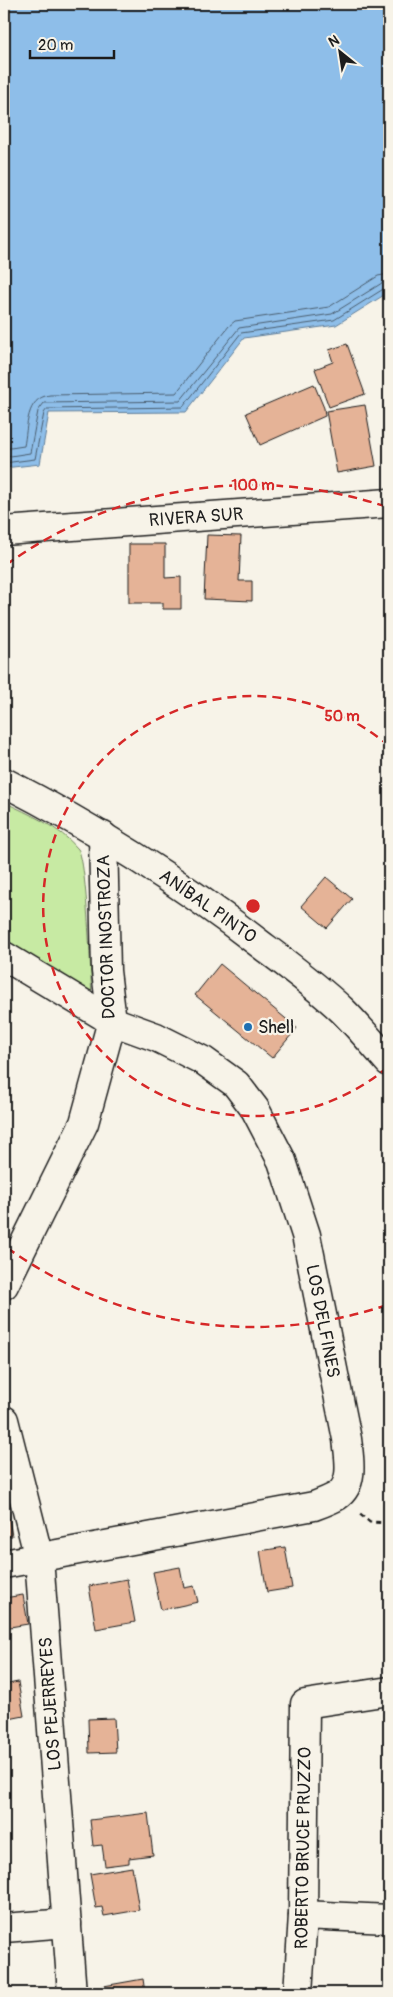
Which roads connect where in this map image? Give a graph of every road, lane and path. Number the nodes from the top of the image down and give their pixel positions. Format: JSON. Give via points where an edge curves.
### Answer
{"nodes":[{"id":1,"x":389,"y":503,"type":"edge"},
{"id":2,"x":4,"y":531,"type":"edge"},
{"id":3,"x":4,"y":782,"type":"edge"},
{"id":4,"x":103,"y":836,"type":"junction"},
{"id":5,"x":4,"y":956,"type":"edge"},
{"id":6,"x":112,"y":1021,"type":"junction"},
{"id":7,"x":389,"y":1062,"type":"edge"},
{"id":8,"x":4,"y":1285,"type":"edge"},
{"id":9,"x":4,"y":1420,"type":"edge"},
{"id":10,"x":39,"y":1558,"type":"junction"},
{"id":11,"x":4,"y":1564,"type":"edge"},
{"id":12,"x":389,"y":1691,"type":"edge"},
{"id":13,"x":303,"y":1915,"type":"junction"},
{"id":14,"x":389,"y":1919,"type":"edge"},
{"id":15,"x":68,"y":1923,"type":"junction"},
{"id":16,"x":4,"y":1928,"type":"edge"},
{"id":17,"x":72,"y":1993,"type":"edge"},
{"id":18,"x":298,"y":1993,"type":"edge"}],
"edges":[{"from":1,"to":2,"type":"street","name":"RIVERA SUR"},
{"from":3,"to":4,"type":"street","name":"ANÍBAL PINTO"},
{"from":4,"to":6,"type":"street","name":"DOCTOR INOSTROZA","via":[[106,971]]},
{"from":4,"to":7,"type":"street","name":"ANÍBAL PINTO","via":[[219,912],[285,963],[342,1011]]},
{"from":5,"to":6,"type":"street","name":"LOS DELFINES"},
{"from":6,"to":8,"type":"street","name":"DOCTOR INOSTROZA","via":[[84,1123]]},
{"from":6,"to":10,"type":"street","name":"LOS DELFINES","via":[[156,1037],[204,1061],[236,1084],[270,1136],[282,1161],[306,1234],[351,1467],[346,1484],[338,1495],[314,1506]]},
{"from":9,"to":10,"type":"street","name":"LOS PEJERREYES"},
{"from":10,"to":11,"type":"street","name":"LOS DELFINES"},
{"from":10,"to":15,"type":"street","name":"LOS PEJERREYES"},
{"from":12,"to":13,"type":"street","name":"ROBERTO BRUCE PRUZZO","via":[[305,1704]]},
{"from":13,"to":14,"type":"street"},
{"from":13,"to":18,"type":"street","name":"ROBERTO BRUCE PRUZZO"},
{"from":15,"to":16,"type":"street"},
{"from":15,"to":17,"type":"street","name":"LOS PEJERREYES"}]}
